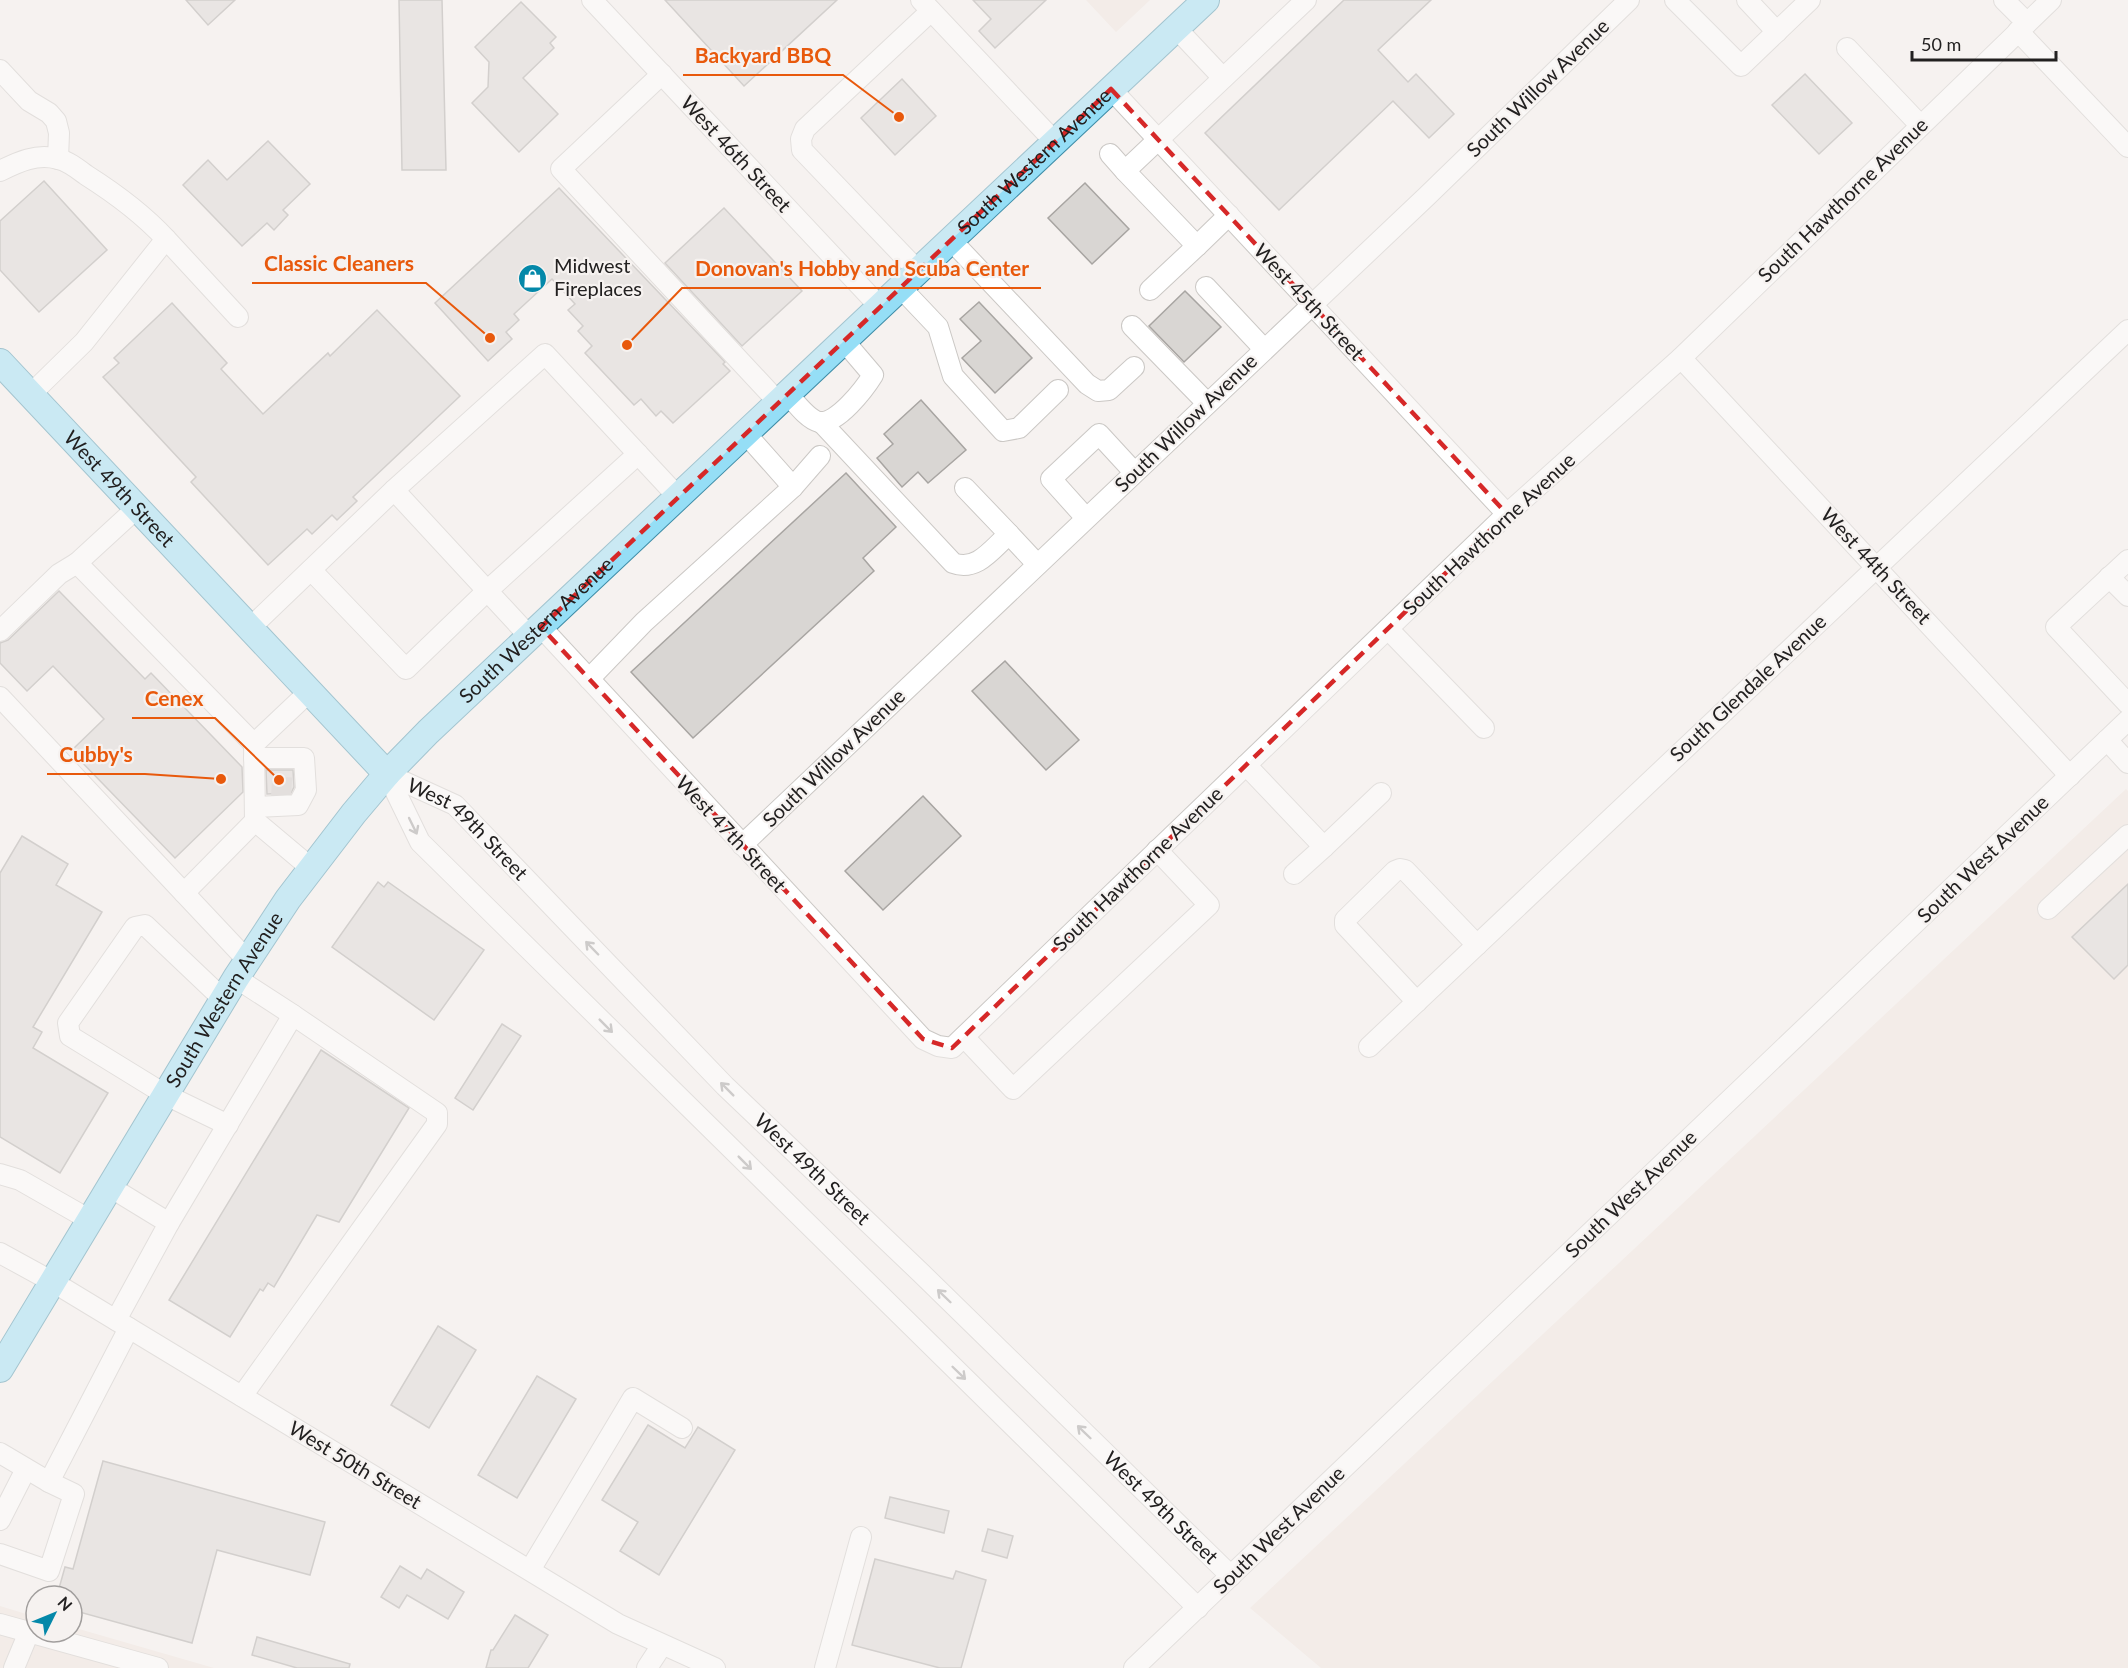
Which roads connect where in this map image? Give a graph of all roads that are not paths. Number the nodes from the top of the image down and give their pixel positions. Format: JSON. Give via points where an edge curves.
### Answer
{"nodes":[{"id":1,"x":592,"y":0,"type":"edge"},
{"id":2,"x":1206,"y":0,"type":"edge"},
{"id":3,"x":1306,"y":0,"type":"edge"},
{"id":4,"x":1629,"y":0,"type":"edge"},
{"id":5,"x":1675,"y":0,"type":"edge"},
{"id":6,"x":1747,"y":0,"type":"edge"},
{"id":7,"x":1810,"y":0,"type":"edge"},
{"id":8,"x":2004,"y":0,"type":"edge"},
{"id":9,"x":2051,"y":0,"type":"edge"},
{"id":10,"x":926,"y":5,"type":"edge"},
{"id":11,"x":2022,"y":27,"type":"junction"},
{"id":12,"x":1176,"y":28,"type":"junction"},
{"id":13,"x":1777,"y":32,"type":"junction"},
{"id":14,"x":1847,"y":48,"type":"dead end"},
{"id":15,"x":0,"y":70,"type":"edge"},
{"id":16,"x":662,"y":74,"type":"junction"},
{"id":17,"x":1223,"y":78,"type":"junction"},
{"id":18,"x":1111,"y":89,"type":"junction"},
{"id":19,"x":1920,"y":125,"type":"junction"},
{"id":20,"x":1158,"y":140,"type":"junction"},
{"id":21,"x":1054,"y":141,"type":"junction"},
{"id":22,"x":2128,"y":147,"type":"edge"},
{"id":23,"x":1110,"y":154,"type":"dead end"},
{"id":24,"x":58,"y":159,"type":"junction"},
{"id":25,"x":0,"y":171,"type":"edge"},
{"id":26,"x":1125,"y":171,"type":"junction"},
{"id":27,"x":1229,"y":215,"type":"junction"},
{"id":28,"x":166,"y":239,"type":"junction"},
{"id":29,"x":950,"y":240,"type":"junction"},
{"id":30,"x":1197,"y":246,"type":"junction"},
{"id":31,"x":909,"y":279,"type":"junction"},
{"id":32,"x":1206,"y":287,"type":"dead end"},
{"id":33,"x":1150,"y":290,"type":"dead end"},
{"id":34,"x":1311,"y":304,"type":"junction"},
{"id":35,"x":880,"y":307,"type":"junction"},
{"id":36,"x":238,"y":317,"type":"dead end"},
{"id":37,"x":1132,"y":326,"type":"dead end"},
{"id":38,"x":2128,"y":330,"type":"edge"},
{"id":39,"x":844,"y":341,"type":"junction"},
{"id":40,"x":1264,"y":349,"type":"junction"},
{"id":41,"x":1681,"y":358,"type":"junction"},
{"id":42,"x":0,"y":362,"type":"edge"},
{"id":43,"x":1134,"y":367,"type":"dead end"},
{"id":44,"x":1058,"y":390,"type":"dead end"},
{"id":45,"x":31,"y":394,"type":"junction"},
{"id":46,"x":783,"y":398,"type":"junction"},
{"id":47,"x":1207,"y":403,"type":"junction"},
{"id":48,"x":820,"y":422,"type":"junction"},
{"id":49,"x":746,"y":434,"type":"junction"},
{"id":50,"x":638,"y":454,"type":"junction"},
{"id":51,"x":820,"y":456,"type":"dead end"},
{"id":52,"x":1134,"y":472,"type":"junction"},
{"id":53,"x":793,"y":487,"type":"junction"},
{"id":54,"x":965,"y":488,"type":"dead end"},
{"id":55,"x":394,"y":490,"type":"junction"},
{"id":56,"x":678,"y":497,"type":"junction"},
{"id":57,"x":137,"y":508,"type":"junction"},
{"id":58,"x":1507,"y":514,"type":"junction"},
{"id":59,"x":1086,"y":518,"type":"junction"},
{"id":60,"x":1009,"y":534,"type":"junction"},
{"id":61,"x":2128,"y":560,"type":"edge"},
{"id":62,"x":77,"y":562,"type":"junction"},
{"id":63,"x":1037,"y":564,"type":"junction"},
{"id":64,"x":1877,"y":567,"type":"junction"},
{"id":65,"x":311,"y":570,"type":"junction"},
{"id":66,"x":2109,"y":577,"type":"junction"},
{"id":67,"x":487,"y":591,"type":"junction"},
{"id":68,"x":2128,"y":597,"type":"edge"},
{"id":69,"x":250,"y":628,"type":"junction"},
{"id":70,"x":1388,"y":629,"type":"junction"},
{"id":71,"x":0,"y":631,"type":"edge"},
{"id":72,"x":536,"y":632,"type":"junction"},
{"id":73,"x":589,"y":679,"type":"junction"},
{"id":74,"x":310,"y":691,"type":"junction"},
{"id":75,"x":0,"y":698,"type":"edge"},
{"id":76,"x":2128,"y":704,"type":"edge"},
{"id":77,"x":2128,"y":720,"type":"edge"},
{"id":78,"x":1484,"y":728,"type":"dead end"},
{"id":79,"x":2107,"y":740,"type":"junction"},
{"id":80,"x":254,"y":751,"type":"junction"},
{"id":81,"x":2128,"y":763,"type":"edge"},
{"id":82,"x":1246,"y":765,"type":"junction"},
{"id":83,"x":387,"y":774,"type":"junction"},
{"id":84,"x":2070,"y":776,"type":"junction"},
{"id":85,"x":1381,"y":793,"type":"dead end"},
{"id":86,"x":255,"y":814,"type":"junction"},
{"id":87,"x":2128,"y":834,"type":"edge"},
{"id":88,"x":742,"y":845,"type":"junction"},
{"id":89,"x":1324,"y":847,"type":"junction"},
{"id":90,"x":1157,"y":850,"type":"junction"},
{"id":91,"x":311,"y":868,"type":"junction"},
{"id":92,"x":1294,"y":874,"type":"dead end"},
{"id":93,"x":184,"y":893,"type":"junction"},
{"id":94,"x":2048,"y":909,"type":"dead end"},
{"id":95,"x":1477,"y":945,"type":"junction"},
{"id":96,"x":236,"y":980,"type":"junction"},
{"id":97,"x":1417,"y":1002,"type":"junction"},
{"id":98,"x":294,"y":1015,"type":"junction"},
{"id":99,"x":964,"y":1037,"type":"junction"},
{"id":100,"x":923,"y":1039,"type":"joint"},
{"id":101,"x":1369,"y":1047,"type":"dead end"},
{"id":102,"x":166,"y":1095,"type":"junction"},
{"id":103,"x":228,"y":1125,"type":"junction"},
{"id":104,"x":0,"y":1174,"type":"edge"},
{"id":105,"x":110,"y":1187,"type":"junction"},
{"id":106,"x":90,"y":1220,"type":"junction"},
{"id":107,"x":168,"y":1223,"type":"junction"},
{"id":108,"x":0,"y":1253,"type":"edge"},
{"id":109,"x":53,"y":1282,"type":"junction"},
{"id":110,"x":122,"y":1324,"type":"junction"},
{"id":111,"x":0,"y":1369,"type":"edge"},
{"id":112,"x":242,"y":1396,"type":"junction"},
{"id":113,"x":682,"y":1428,"type":"dead end"},
{"id":114,"x":0,"y":1453,"type":"edge"},
{"id":115,"x":26,"y":1469,"type":"junction"},
{"id":116,"x":49,"y":1482,"type":"junction"},
{"id":117,"x":0,"y":1520,"type":"edge"},
{"id":118,"x":861,"y":1537,"type":"dead end"},
{"id":119,"x":0,"y":1554,"type":"edge"},
{"id":120,"x":530,"y":1570,"type":"junction"},
{"id":121,"x":1231,"y":1576,"type":"junction"},
{"id":122,"x":1198,"y":1608,"type":"junction"},
{"id":123,"x":0,"y":1624,"type":"edge"},
{"id":124,"x":24,"y":1631,"type":"edge"},
{"id":125,"x":24,"y":1644,"type":"edge"},
{"id":126,"x":72,"y":1644,"type":"edge"},
{"id":127,"x":662,"y":1645,"type":"junction"},
{"id":128,"x":14,"y":1668,"type":"edge"},
{"id":129,"x":158,"y":1668,"type":"edge"},
{"id":130,"x":647,"y":1668,"type":"edge"},
{"id":131,"x":715,"y":1668,"type":"edge"},
{"id":132,"x":825,"y":1668,"type":"edge"},
{"id":133,"x":1134,"y":1668,"type":"edge"}],
"edges":[{"from":1,"to":16,"type":"street","name":"West 46th Street"},
{"from":2,"to":12,"type":"main road","name":"South Western Avenue"},
{"from":3,"to":17,"type":"street"},
{"from":4,"to":34,"type":"street","name":"South Willow Avenue"},
{"from":5,"to":13,"type":"street","via":[[1741,66]]},
{"from":6,"to":13,"type":"street"},
{"from":7,"to":13,"type":"street"},
{"from":8,"to":11,"type":"street"},
{"from":9,"to":11,"type":"street","name":"South Hawthorne Avenue"},
{"from":10,"to":21,"type":"street"},
{"from":10,"to":31,"type":"street","via":[[805,129],[801,138],[802,150]]},
{"from":11,"to":19,"type":"street","name":"South Hawthorne Avenue"},
{"from":11,"to":22,"type":"street"},
{"from":12,"to":17,"type":"street"},
{"from":12,"to":18,"type":"main road","name":"South Western Avenue"},
{"from":14,"to":19,"type":"street"},
{"from":15,"to":24,"type":"street","via":[[56,122]]},
{"from":16,"to":35,"type":"street","name":"West 46th Street"},
{"from":16,"to":46,"type":"street","via":[[561,169]]},
{"from":17,"to":20,"type":"street"},
{"from":18,"to":20,"type":"street","name":"West 45th Street"},
{"from":18,"to":21,"type":"main road","name":"South Western Avenue"},
{"from":19,"to":41,"type":"street","name":"South Hawthorne Avenue"},
{"from":20,"to":26,"type":"street"},
{"from":20,"to":27,"type":"street","name":"West 45th Street"},
{"from":21,"to":29,"type":"main road","name":"South Western Avenue"},
{"from":23,"to":26,"type":"street"},
{"from":24,"to":25,"type":"street","via":[[22,160]]},
{"from":24,"to":28,"type":"street","via":[[129,204]]},
{"from":26,"to":30,"type":"street"},
{"from":27,"to":30,"type":"street"},
{"from":27,"to":34,"type":"street","name":"West 45th Street"},
{"from":28,"to":36,"type":"street"},
{"from":28,"to":45,"type":"street","via":[[84,342]]},
{"from":29,"to":31,"type":"main road","name":"South Western Avenue"},
{"from":29,"to":43,"type":"street","via":[[1087,384],[1098,391],[1109,390]]},
{"from":30,"to":33,"type":"street"},
{"from":31,"to":35,"type":"main road","name":"South Western Avenue"},
{"from":31,"to":44,"type":"street","via":[[938,327],[953,376],[1003,431],[1019,428]]},
{"from":32,"to":40,"type":"street"},
{"from":34,"to":40,"type":"street","name":"South Willow Avenue"},
{"from":34,"to":58,"type":"street","name":"West 45th Street"},
{"from":35,"to":39,"type":"main road","name":"South Western Avenue"},
{"from":37,"to":47,"type":"street"},
{"from":38,"to":64,"type":"street","name":"South Glendale Avenue"},
{"from":39,"to":46,"type":"main road","name":"South Western Avenue"},
{"from":39,"to":48,"type":"street","via":[[873,375],[833,419]]},
{"from":40,"to":47,"type":"street","name":"South Willow Avenue"},
{"from":41,"to":58,"type":"street","name":"South Hawthorne Avenue"},
{"from":41,"to":64,"type":"street","name":"West 44th Street"},
{"from":42,"to":45,"type":"main road","name":"West 49th Street"},
{"from":45,"to":57,"type":"main road","name":"West 49th Street"},
{"from":46,"to":48,"type":"street"},
{"from":46,"to":49,"type":"main road","name":"South Western Avenue"},
{"from":47,"to":52,"type":"street","name":"South Willow Avenue"},
{"from":48,"to":60,"type":"street","via":[[953,563],[964,567],[975,564]]},
{"from":49,"to":53,"type":"street"},
{"from":49,"to":56,"type":"main road","name":"South Western Avenue"},
{"from":50,"to":55,"type":"street","via":[[545,354]]},
{"from":50,"to":56,"type":"street"},
{"from":50,"to":67,"type":"street"},
{"from":51,"to":53,"type":"street"},
{"from":52,"to":59,"type":"street","name":"South Willow Avenue"},
{"from":52,"to":59,"type":"street","via":[[1099,434],[1051,479]]},
{"from":53,"to":73,"type":"street","via":[[644,622]]},
{"from":54,"to":60,"type":"street"},
{"from":55,"to":65,"type":"street"},
{"from":55,"to":67,"type":"street","name":"West 47th Street"},
{"from":56,"to":72,"type":"main road","name":"South Western Avenue"},
{"from":57,"to":62,"type":"street"},
{"from":57,"to":69,"type":"main road","name":"West 49th Street"},
{"from":58,"to":70,"type":"street","name":"South Hawthorne Avenue"},
{"from":59,"to":63,"type":"street","name":"South Willow Avenue"},
{"from":60,"to":63,"type":"street"},
{"from":61,"to":66,"type":"street"},
{"from":62,"to":71,"type":"street","via":[[59,574]]},
{"from":62,"to":80,"type":"street"},
{"from":63,"to":88,"type":"street","name":"South Willow Avenue"},
{"from":64,"to":84,"type":"street","name":"West 44th Street"},
{"from":64,"to":95,"type":"street","name":"South Glendale Avenue"},
{"from":65,"to":67,"type":"street","via":[[405,669]]},
{"from":65,"to":69,"type":"street"},
{"from":66,"to":68,"type":"street"},
{"from":66,"to":76,"type":"street","via":[[2056,627]]},
{"from":67,"to":72,"type":"street","name":"West 47th Street"},
{"from":69,"to":74,"type":"main road","name":"West 49th Street"},
{"from":70,"to":78,"type":"street"},
{"from":70,"to":82,"type":"street","name":"South Hawthorne Avenue"},
{"from":72,"to":73,"type":"street","name":"West 47th Street"},
{"from":72,"to":83,"type":"main road","name":"South Western Avenue"},
{"from":73,"to":88,"type":"street","name":"West 47th Street"},
{"from":74,"to":80,"type":"street"},
{"from":74,"to":83,"type":"main road","name":"West 49th Street"},
{"from":75,"to":93,"type":"street"},
{"from":77,"to":79,"type":"street","name":"South West Avenue"},
{"from":79,"to":81,"type":"street"},
{"from":79,"to":84,"type":"street","name":"South West Avenue"},
{"from":80,"to":86,"type":"street"},
{"from":80,"to":86,"type":"street","via":[[283,761],[304,758],[306,790],[298,805],[281,801]]},
{"from":82,"to":89,"type":"street"},
{"from":82,"to":90,"type":"street","name":"South Hawthorne Avenue"},
{"from":83,"to":91,"type":"main road","name":"South Western Avenue"},
{"from":121,"to":83,"type":"street","name":"West 49th Street","one_way":true,"via":[[725,1086],[455,804]]},
{"from":83,"to":122,"type":"street","name":"West 49th Street","one_way":true,"via":[[420,842]]},
{"from":84,"to":121,"type":"street","name":"South West Avenue"},
{"from":85,"to":89,"type":"street"},
{"from":86,"to":91,"type":"street"},
{"from":86,"to":93,"type":"street"},
{"from":87,"to":94,"type":"street"},
{"from":88,"to":100,"type":"street","name":"West 47th Street"},
{"from":89,"to":92,"type":"street"},
{"from":90,"to":99,"type":"street","name":"South Hawthorne Avenue"},
{"from":90,"to":99,"type":"street","via":[[1209,905],[1013,1089]]},
{"from":91,"to":96,"type":"main road","name":"South Western Avenue"},
{"from":93,"to":96,"type":"street"},
{"from":95,"to":97,"type":"street","name":"South Glendale Avenue"},
{"from":95,"to":97,"type":"street","via":[[1405,870],[1395,871],[1345,920],[1345,925]]},
{"from":96,"to":98,"type":"street"},
{"from":96,"to":102,"type":"main road","name":"South Western Avenue"},
{"from":96,"to":102,"type":"street","via":[[145,925],[135,927],[68,1023],[70,1036]]},
{"from":97,"to":101,"type":"street","name":"South Glendale Avenue"},
{"from":98,"to":103,"type":"street"},
{"from":98,"to":112,"type":"street","via":[[437,1113],[437,1124]]},
{"from":99,"to":100,"type":"street","name":"South Hawthorne Avenue","via":[[952,1048]]},
{"from":102,"to":103,"type":"street"},
{"from":102,"to":105,"type":"main road","name":"South Western Avenue"},
{"from":103,"to":107,"type":"street"},
{"from":104,"to":106,"type":"street","via":[[20,1180]]},
{"from":105,"to":106,"type":"main road","name":"South Western Avenue"},
{"from":105,"to":107,"type":"street"},
{"from":106,"to":109,"type":"main road","name":"South Western Avenue"},
{"from":107,"to":110,"type":"street"},
{"from":108,"to":109,"type":"street","name":"West 50th Street"},
{"from":109,"to":110,"type":"street","name":"West 50th Street"},
{"from":109,"to":111,"type":"main road","name":"South Western Avenue"},
{"from":110,"to":112,"type":"street","name":"West 50th Street"},
{"from":110,"to":116,"type":"street"},
{"from":112,"to":120,"type":"street","name":"West 50th Street"},
{"from":113,"to":120,"type":"street","via":[[633,1398]]},
{"from":114,"to":115,"type":"street"},
{"from":115,"to":116,"type":"street"},
{"from":115,"to":117,"type":"street"},
{"from":116,"to":119,"type":"street","via":[[74,1494],[49,1571]]},
{"from":118,"to":132,"type":"street"},
{"from":120,"to":127,"type":"street","name":"West 50th Street","via":[[618,1624]]},
{"from":121,"to":122,"type":"street","name":"South West Avenue"},
{"from":122,"to":133,"type":"street","name":"South West Avenue"},
{"from":123,"to":124,"type":"street"},
{"from":125,"to":128,"type":"street"},
{"from":126,"to":129,"type":"street"},
{"from":127,"to":130,"type":"street"},
{"from":127,"to":131,"type":"street","name":"West 50th Street"}]}
